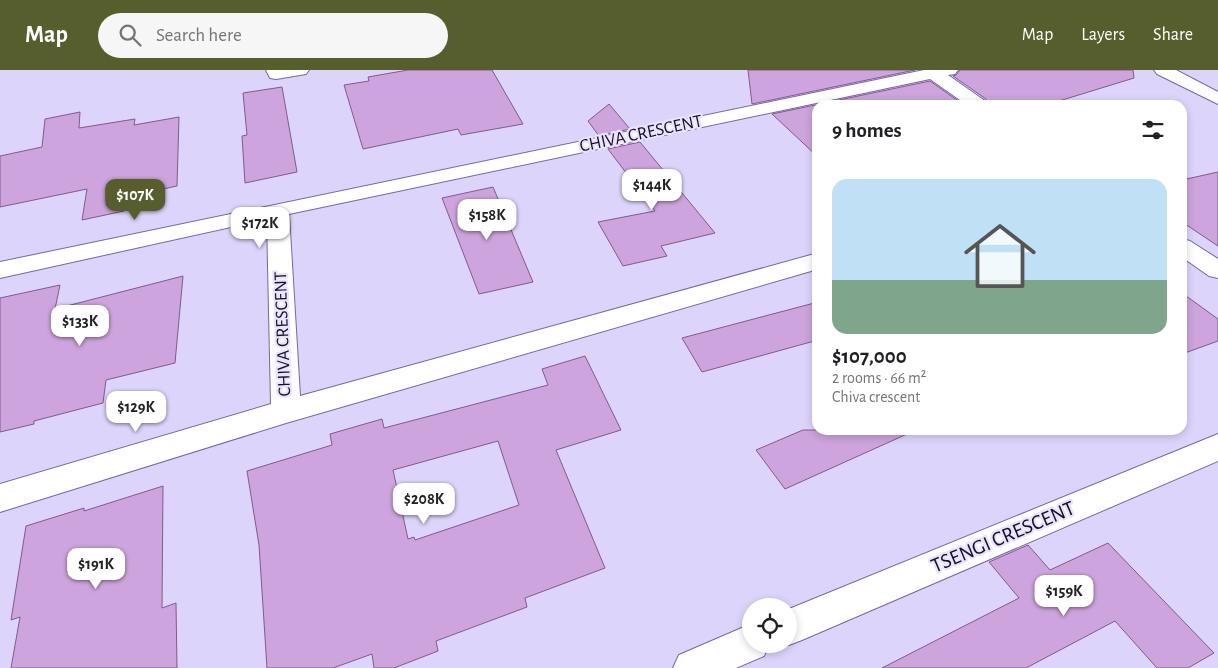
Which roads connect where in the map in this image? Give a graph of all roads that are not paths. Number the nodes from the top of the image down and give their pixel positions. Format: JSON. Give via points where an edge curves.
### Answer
{"nodes":[{"id":1,"x":300,"y":70,"type":"edge"},
{"id":2,"x":1163,"y":70,"type":"edge"},
{"id":3,"x":275,"y":72,"type":"edge"},
{"id":4,"x":941,"y":72,"type":"edge"},
{"id":5,"x":1210,"y":76,"type":"dead end"},
{"id":6,"x":1185,"y":81,"type":"junction"},
{"id":7,"x":1218,"y":99,"type":"edge"},
{"id":8,"x":973,"y":100,"type":"edge"},
{"id":9,"x":278,"y":210,"type":"junction"},
{"id":10,"x":1187,"y":249,"type":"edge"},
{"id":11,"x":812,"y":263,"type":"edge"},
{"id":12,"x":0,"y":270,"type":"edge"},
{"id":13,"x":1218,"y":270,"type":"edge"},
{"id":14,"x":286,"y":411,"type":"junction"},
{"id":15,"x":1218,"y":447,"type":"edge"},
{"id":16,"x":0,"y":498,"type":"edge"},
{"id":17,"x":797,"y":624,"type":"edge"},
{"id":18,"x":742,"y":647,"type":"edge"},
{"id":19,"x":692,"y":668,"type":"edge"}],
"edges":[{"from":1,"to":3,"type":"street"},
{"from":2,"to":6,"type":"street"},
{"from":4,"to":8,"type":"street"},
{"from":4,"to":9,"type":"street","name":"CHIVA CRESCENT"},
{"from":5,"to":6,"type":"street"},
{"from":6,"to":7,"type":"street"},
{"from":9,"to":12,"type":"street"},
{"from":9,"to":14,"type":"street","name":"CHIVA CRESCENT"},
{"from":10,"to":13,"type":"street"},
{"from":11,"to":14,"type":"street","name":"CHIVA CRESCENT"},
{"from":14,"to":16,"type":"street"},
{"from":15,"to":17,"type":"street","name":"TSENGI CRESCENT"},
{"from":18,"to":19,"type":"street"}]}
